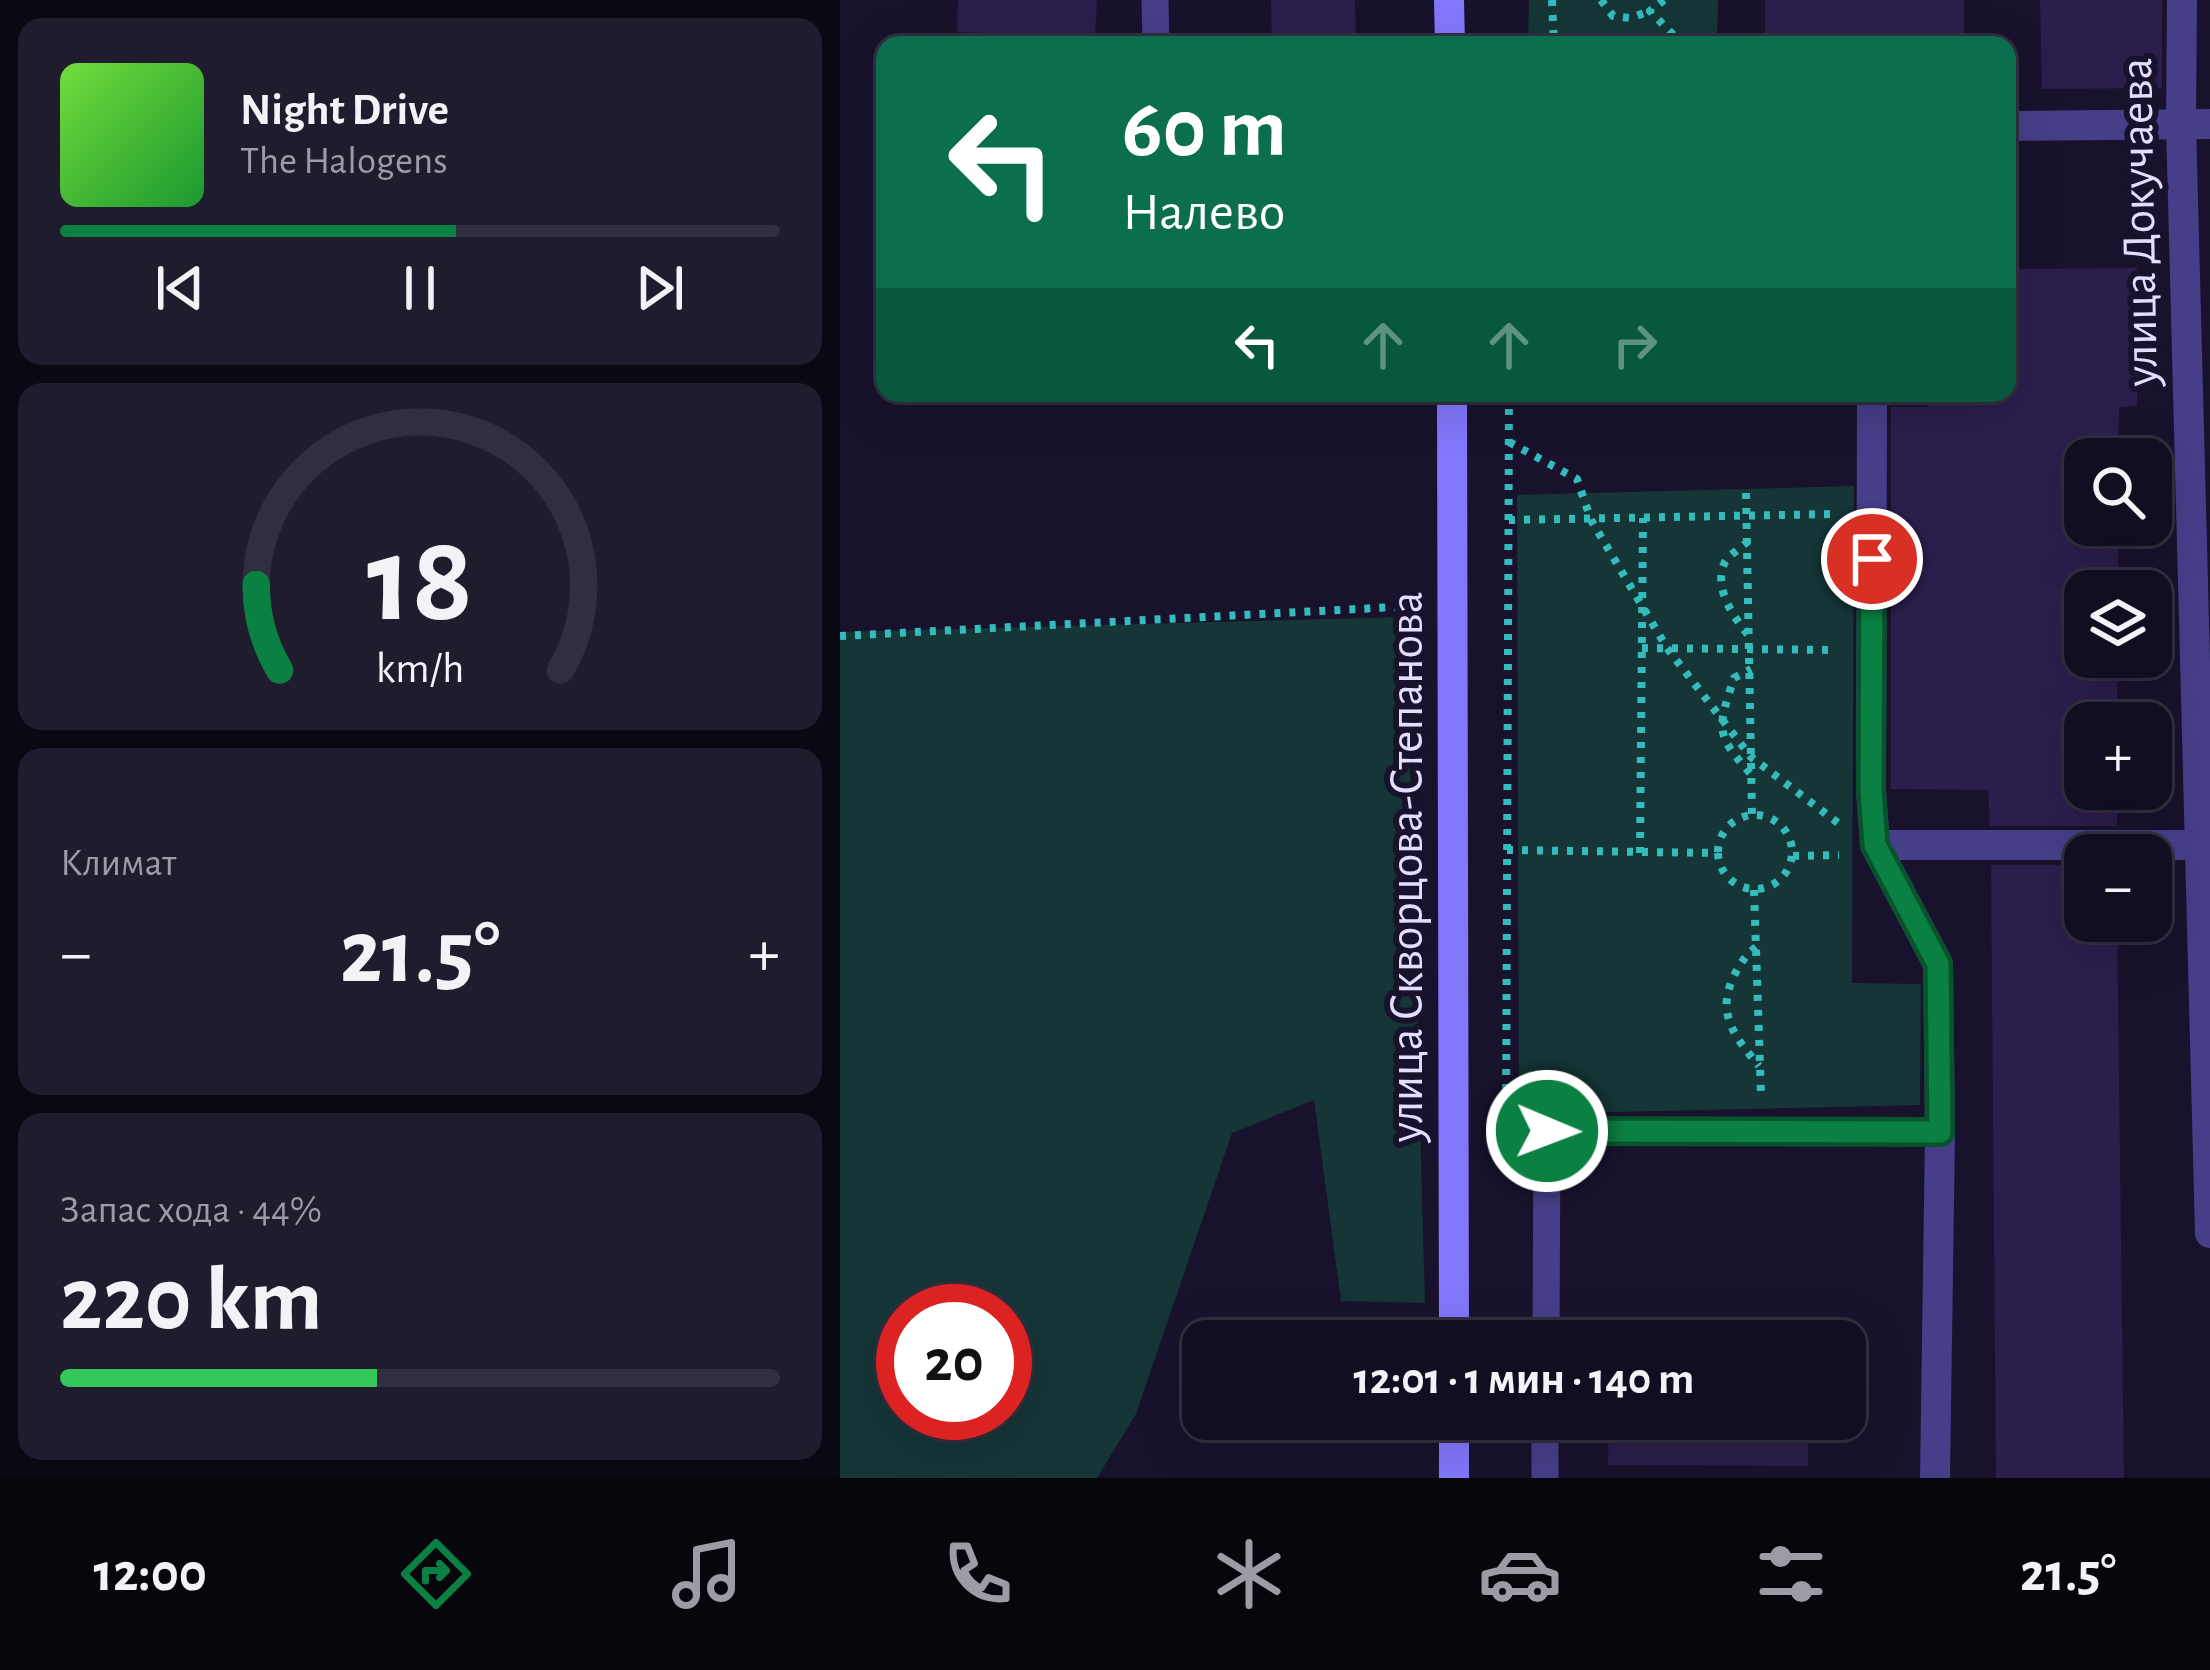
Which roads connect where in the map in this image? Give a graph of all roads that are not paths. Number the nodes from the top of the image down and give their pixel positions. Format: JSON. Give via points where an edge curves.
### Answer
{"nodes":[{"id":1,"x":1155,"y":0,"type":"edge"},
{"id":2,"x":1450,"y":0,"type":"edge"},
{"id":3,"x":2182,"y":0,"type":"edge"},
{"id":4,"x":1156,"y":36,"type":"edge"},
{"id":5,"x":1450,"y":36,"type":"edge"},
{"id":6,"x":2196,"y":124,"type":"edge"},
{"id":7,"x":2016,"y":127,"type":"edge"},
{"id":8,"x":1452,"y":402,"type":"edge"},
{"id":9,"x":1872,"y":402,"type":"edge"},
{"id":10,"x":1861,"y":844,"type":"junction"},
{"id":11,"x":2206,"y":845,"type":"edge"},
{"id":12,"x":1940,"y":1132,"type":"junction"},
{"id":13,"x":2210,"y":1233,"type":"edge"},
{"id":14,"x":1454,"y":1320,"type":"edge"},
{"id":15,"x":1546,"y":1320,"type":"edge"},
{"id":16,"x":1454,"y":1440,"type":"edge"},
{"id":17,"x":1545,"y":1440,"type":"edge"},
{"id":18,"x":1454,"y":1478,"type":"edge"},
{"id":19,"x":1545,"y":1478,"type":"edge"},
{"id":20,"x":1935,"y":1478,"type":"edge"}],
"edges":[{"from":1,"to":4,"type":"lane"},
{"from":2,"to":5,"type":"street"},
{"from":3,"to":6,"type":"street","name":"улица Докучаева"},
{"from":6,"to":7,"type":"street"},
{"from":6,"to":11,"type":"street","name":"улица Докучаева"},
{"from":8,"to":14,"type":"street","name":"улица Скворцова-Степанова"},
{"from":9,"to":10,"type":"street","via":[[1871,790]]},
{"from":10,"to":11,"type":"street"},
{"from":10,"to":12,"type":"street","via":[[1938,964]]},
{"from":11,"to":13,"type":"street","name":"улица Докучаева"},
{"from":12,"to":15,"type":"lane","via":[[1547,1131]]},
{"from":12,"to":20,"type":"street"},
{"from":16,"to":18,"type":"street"},
{"from":17,"to":19,"type":"lane"}]}
